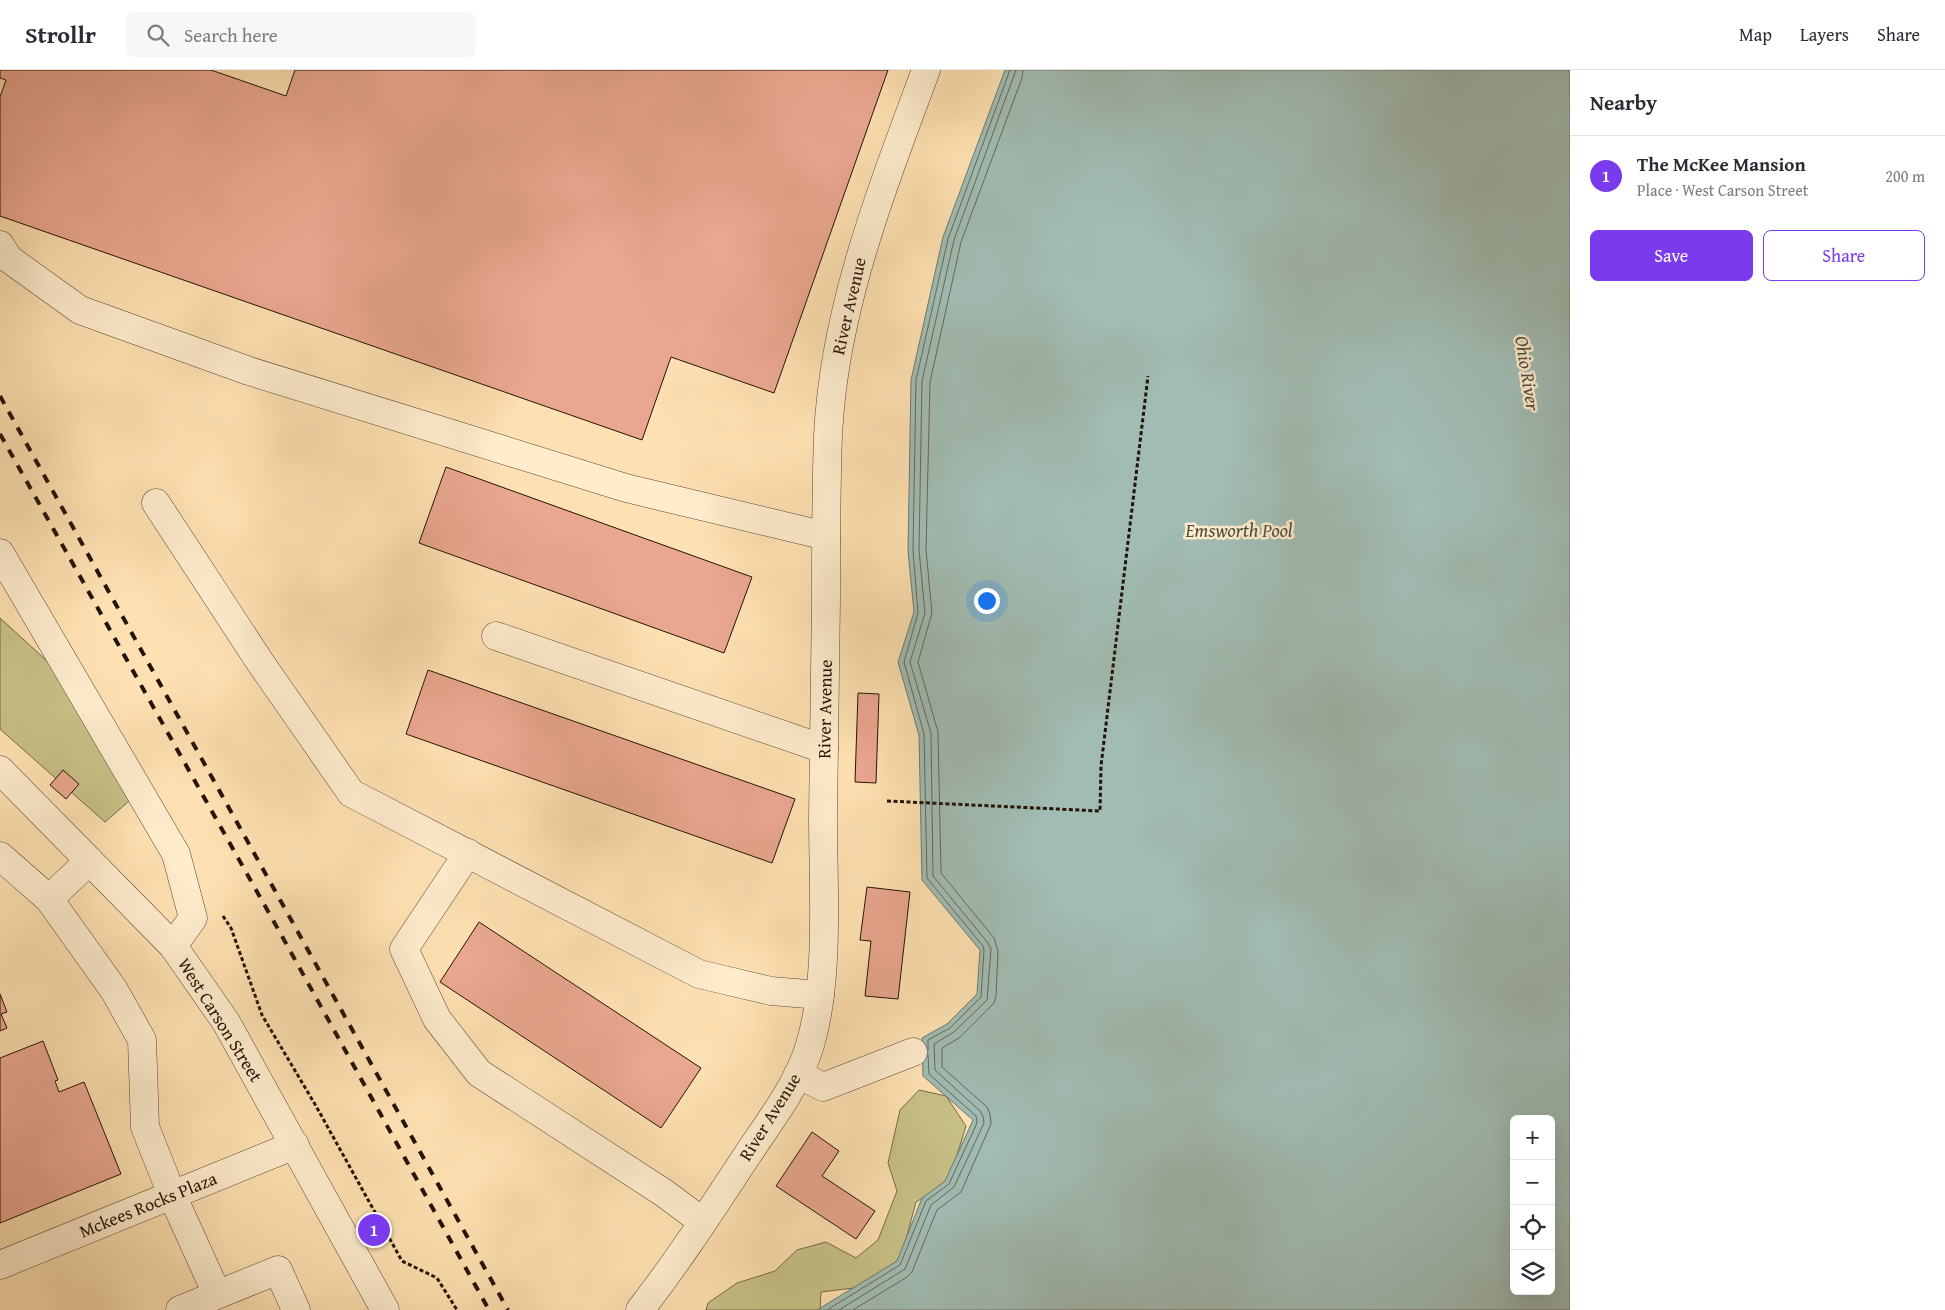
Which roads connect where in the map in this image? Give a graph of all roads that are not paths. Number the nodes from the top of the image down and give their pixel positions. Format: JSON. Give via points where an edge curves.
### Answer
{"nodes":[{"id":1,"x":926,"y":70,"type":"edge"},
{"id":2,"x":0,"y":245,"type":"edge"},
{"id":3,"x":156,"y":503,"type":"dead end"},
{"id":4,"x":826,"y":536,"type":"junction"},
{"id":5,"x":0,"y":553,"type":"edge"},
{"id":6,"x":496,"y":636,"type":"dead end"},
{"id":7,"x":824,"y":749,"type":"junction"},
{"id":8,"x":0,"y":770,"type":"edge"},
{"id":9,"x":468,"y":853,"type":"junction"},
{"id":10,"x":0,"y":856,"type":"edge"},
{"id":11,"x":89,"y":861,"type":"junction"},
{"id":12,"x":50,"y":899,"type":"junction"},
{"id":13,"x":173,"y":946,"type":"junction"},
{"id":14,"x":820,"y":995,"type":"junction"},
{"id":15,"x":913,"y":1052,"type":"dead end"},
{"id":16,"x":798,"y":1074,"type":"junction"},
{"id":17,"x":295,"y":1145,"type":"junction"},
{"id":18,"x":172,"y":1195,"type":"junction"},
{"id":19,"x":703,"y":1222,"type":"junction"},
{"id":20,"x":0,"y":1265,"type":"edge"},
{"id":21,"x":217,"y":1294,"type":"junction"},
{"id":22,"x":180,"y":1310,"type":"edge"},
{"id":23,"x":296,"y":1310,"type":"edge"},
{"id":24,"x":385,"y":1310,"type":"edge"},
{"id":25,"x":640,"y":1310,"type":"edge"}],
"edges":[{"from":1,"to":4,"type":"street","name":"River Avenue","via":[[863,247],[844,319],[830,416]]},
{"from":2,"to":4,"type":"street","via":[[8,259],[80,310],[249,371],[626,488]]},
{"from":3,"to":9,"type":"street","via":[[260,662],[351,792]]},
{"from":4,"to":7,"type":"street","name":"River Avenue"},
{"from":5,"to":13,"type":"street","via":[[176,854],[192,918]]},
{"from":6,"to":7,"type":"street"},
{"from":7,"to":14,"type":"street","name":"River Avenue"},
{"from":8,"to":11,"type":"street","name":"West Carson Street"},
{"from":9,"to":14,"type":"street","via":[[699,974],[771,991]]},
{"from":9,"to":19,"type":"street","via":[[404,950],[437,1018],[480,1073]]},
{"from":10,"to":12,"type":"street"},
{"from":11,"to":12,"type":"street"},
{"from":11,"to":13,"type":"street","name":"West Carson Street"},
{"from":12,"to":18,"type":"street","via":[[114,990],[142,1040],[145,1127]]},
{"from":13,"to":17,"type":"street","name":"West Carson Street","via":[[226,1022]]},
{"from":14,"to":16,"type":"street","name":"River Avenue","via":[[809,1049]]},
{"from":15,"to":16,"type":"street","via":[[823,1087]]},
{"from":16,"to":19,"type":"street","name":"River Avenue"},
{"from":17,"to":18,"type":"street","name":"Mckees Rocks Plaza"},
{"from":17,"to":24,"type":"street","name":"West Carson Street"},
{"from":18,"to":20,"type":"street","name":"Mckees Rocks Plaza"},
{"from":18,"to":21,"type":"street"},
{"from":19,"to":25,"type":"street","name":"River Avenue","via":[[672,1270]]},
{"from":21,"to":22,"type":"street"},
{"from":21,"to":23,"type":"street","via":[[278,1270]]}]}
